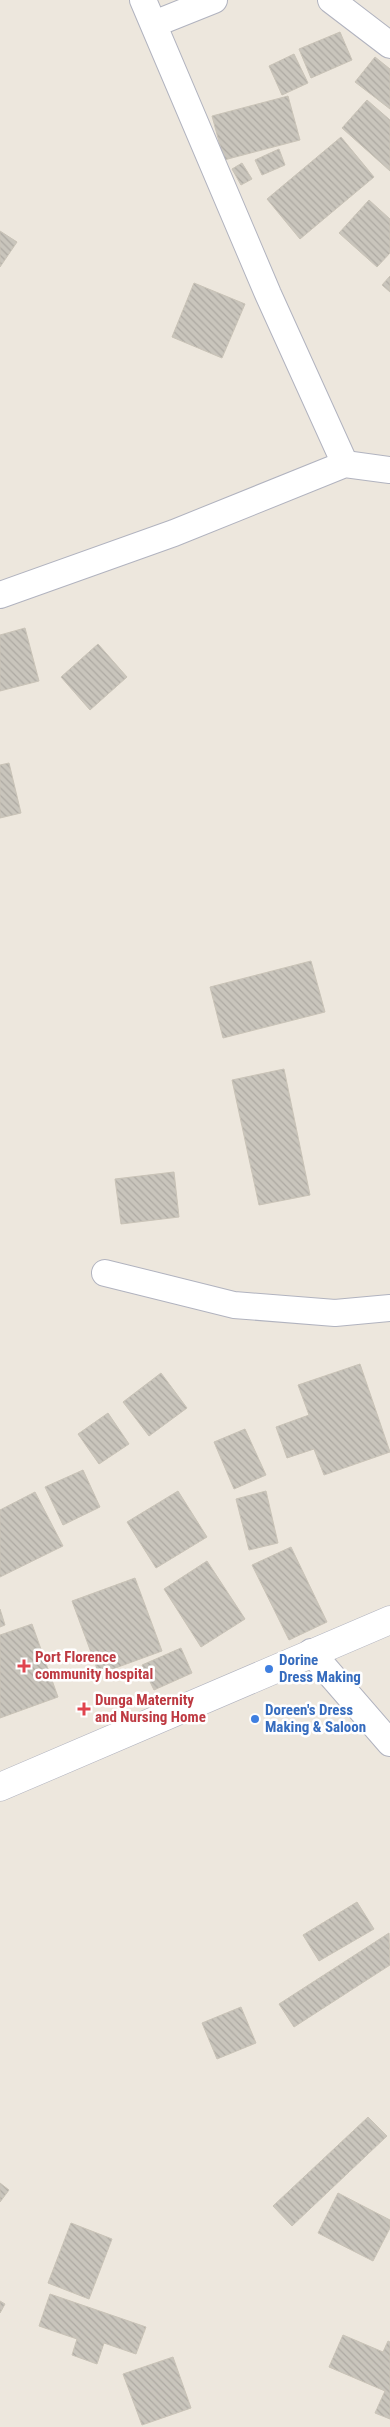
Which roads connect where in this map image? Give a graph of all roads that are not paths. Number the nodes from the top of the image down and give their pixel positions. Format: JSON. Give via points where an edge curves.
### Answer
{"nodes":[{"id":1,"x":143,"y":0,"type":"edge"},
{"id":2,"x":214,"y":0,"type":"edge"},
{"id":3,"x":331,"y":0,"type":"edge"},
{"id":4,"x":154,"y":24,"type":"junction"},
{"id":5,"x":390,"y":45,"type":"edge"},
{"id":6,"x":345,"y":464,"type":"junction"},
{"id":7,"x":390,"y":470,"type":"edge"},
{"id":8,"x":0,"y":595,"type":"edge"},
{"id":9,"x":105,"y":1273,"type":"dead end"},
{"id":10,"x":390,"y":1308,"type":"edge"},
{"id":11,"x":390,"y":1620,"type":"edge"},
{"id":12,"x":311,"y":1652,"type":"junction"},
{"id":13,"x":390,"y":1743,"type":"edge"},
{"id":14,"x":0,"y":1787,"type":"edge"}],
"edges":[{"from":1,"to":4,"type":"street"},
{"from":2,"to":4,"type":"street"},
{"from":3,"to":5,"type":"street"},
{"from":4,"to":6,"type":"street","via":[[268,294]]},
{"from":6,"to":7,"type":"street"},
{"from":6,"to":8,"type":"street","via":[[174,533]]},
{"from":9,"to":10,"type":"street","via":[[234,1304],[335,1313]]},
{"from":11,"to":12,"type":"main road"},
{"from":12,"to":13,"type":"street"},
{"from":12,"to":14,"type":"main road"}]}
